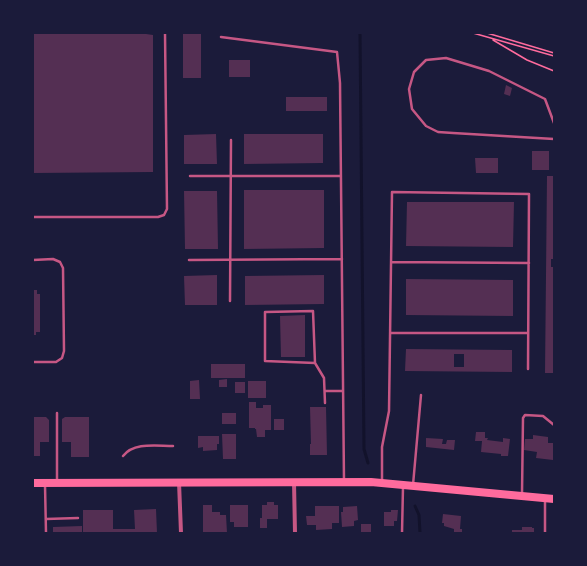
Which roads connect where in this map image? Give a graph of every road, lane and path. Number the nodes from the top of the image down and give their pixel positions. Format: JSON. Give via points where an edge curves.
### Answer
{"nodes":[{"id":1,"x":165,"y":33,"type":"edge"},
{"id":2,"x":473,"y":33,"type":"edge"},
{"id":3,"x":487,"y":33,"type":"edge"},
{"id":4,"x":221,"y":38,"type":"dead end"},
{"id":5,"x":490,"y":38,"type":"junction"},
{"id":6,"x":554,"y":52,"type":"edge"},
{"id":7,"x":554,"y":56,"type":"edge"},
{"id":8,"x":554,"y":71,"type":"edge"},
{"id":9,"x":554,"y":123,"type":"edge"},
{"id":10,"x":554,"y":139,"type":"edge"},
{"id":11,"x":231,"y":140,"type":"dead end"},
{"id":12,"x":190,"y":176,"type":"dead end"},
{"id":13,"x":230,"y":176,"type":"junction"},
{"id":14,"x":341,"y":176,"type":"junction"},
{"id":15,"x":33,"y":217,"type":"edge"},
{"id":16,"x":342,"y":259,"type":"junction"},
{"id":17,"x":33,"y":260,"type":"edge"},
{"id":18,"x":189,"y":260,"type":"dead end"},
{"id":19,"x":230,"y":260,"type":"junction"},
{"id":20,"x":391,"y":262,"type":"junction"},
{"id":21,"x":529,"y":263,"type":"junction"},
{"id":22,"x":230,"y":301,"type":"dead end"},
{"id":23,"x":390,"y":333,"type":"junction"},
{"id":24,"x":528,"y":333,"type":"junction"},
{"id":25,"x":33,"y":362,"type":"edge"},
{"id":26,"x":315,"y":363,"type":"junction"},
{"id":27,"x":528,"y":369,"type":"dead end"},
{"id":28,"x":325,"y":391,"type":"junction"},
{"id":29,"x":343,"y":391,"type":"junction"},
{"id":30,"x":421,"y":395,"type":"dead end"},
{"id":31,"x":325,"y":403,"type":"dead end"},
{"id":32,"x":57,"y":413,"type":"dead end"},
{"id":33,"x":554,"y":425,"type":"edge"},
{"id":34,"x":173,"y":446,"type":"dead end"},
{"id":35,"x":123,"y":456,"type":"dead end"},
{"id":36,"x":46,"y":482,"type":"junction"},
{"id":37,"x":57,"y":482,"type":"junction"},
{"id":38,"x":178,"y":482,"type":"junction"},
{"id":39,"x":294,"y":482,"type":"junction"},
{"id":40,"x":344,"y":482,"type":"junction"},
{"id":41,"x":382,"y":482,"type":"junction"},
{"id":42,"x":33,"y":483,"type":"edge"},
{"id":43,"x":404,"y":484,"type":"junction"},
{"id":44,"x":413,"y":485,"type":"junction"},
{"id":45,"x":522,"y":496,"type":"junction"},
{"id":46,"x":545,"y":498,"type":"junction"},
{"id":47,"x":554,"y":499,"type":"edge"},
{"id":48,"x":78,"y":518,"type":"dead end"},
{"id":49,"x":46,"y":519,"type":"junction"},
{"id":50,"x":46,"y":533,"type":"edge"},
{"id":51,"x":181,"y":533,"type":"edge"},
{"id":52,"x":295,"y":533,"type":"edge"},
{"id":53,"x":402,"y":533,"type":"edge"},
{"id":54,"x":545,"y":533,"type":"edge"}],
"edges":[{"from":1,"to":15,"type":"lane","via":[[167,209],[164,214],[158,217]]},
{"from":2,"to":5,"type":"path"},
{"from":3,"to":6,"type":"path"},
{"from":4,"to":14,"type":"lane","via":[[336,52],[340,82]]},
{"from":5,"to":7,"type":"path"},
{"from":5,"to":8,"type":"path","via":[[527,60]]},
{"from":9,"to":10,"type":"lane","via":[[545,99],[489,71],[446,58],[426,60],[414,72],[409,89],[412,109],[426,126],[438,132]]},
{"from":11,"to":13,"type":"lane"},
{"from":12,"to":13,"type":"lane"},
{"from":13,"to":14,"type":"lane"},
{"from":13,"to":19,"type":"lane"},
{"from":14,"to":16,"type":"lane"},
{"from":16,"to":19,"type":"lane"},
{"from":16,"to":29,"type":"lane"},
{"from":17,"to":25,"type":"lane","via":[[53,260],[60,262],[63,268],[64,351],[62,358],[56,362]]},
{"from":18,"to":19,"type":"lane"},
{"from":19,"to":22,"type":"lane"},
{"from":20,"to":21,"type":"lane"},
{"from":20,"to":21,"type":"lane","via":[[392,192],[529,194]]},
{"from":20,"to":23,"type":"lane"},
{"from":21,"to":24,"type":"lane"},
{"from":23,"to":24,"type":"lane"},
{"from":23,"to":41,"type":"lane","via":[[389,411],[382,447]]},
{"from":24,"to":27,"type":"lane"},
{"from":26,"to":26,"type":"lane","via":[[313,311],[265,312],[265,361]]},
{"from":26,"to":28,"type":"lane","via":[[324,378]]},
{"from":28,"to":29,"type":"lane"},
{"from":28,"to":31,"type":"lane"},
{"from":29,"to":40,"type":"lane"},
{"from":30,"to":44,"type":"lane"},
{"from":32,"to":37,"type":"lane"},
{"from":33,"to":45,"type":"lane","via":[[543,416],[523,418]]},
{"from":34,"to":35,"type":"lane","via":[[135,447]]},
{"from":36,"to":37,"type":"main road"},
{"from":36,"to":42,"type":"main road"},
{"from":36,"to":49,"type":"lane"},
{"from":37,"to":38,"type":"main road"},
{"from":38,"to":39,"type":"main road"},
{"from":38,"to":51,"type":"street"},
{"from":39,"to":40,"type":"main road"},
{"from":39,"to":52,"type":"street"},
{"from":40,"to":41,"type":"main road"},
{"from":41,"to":43,"type":"main road"},
{"from":43,"to":44,"type":"main road"},
{"from":43,"to":53,"type":"lane"},
{"from":44,"to":45,"type":"main road"},
{"from":45,"to":46,"type":"main road"},
{"from":46,"to":47,"type":"main road"},
{"from":46,"to":54,"type":"lane"},
{"from":48,"to":49,"type":"lane"},
{"from":49,"to":50,"type":"lane"}]}
